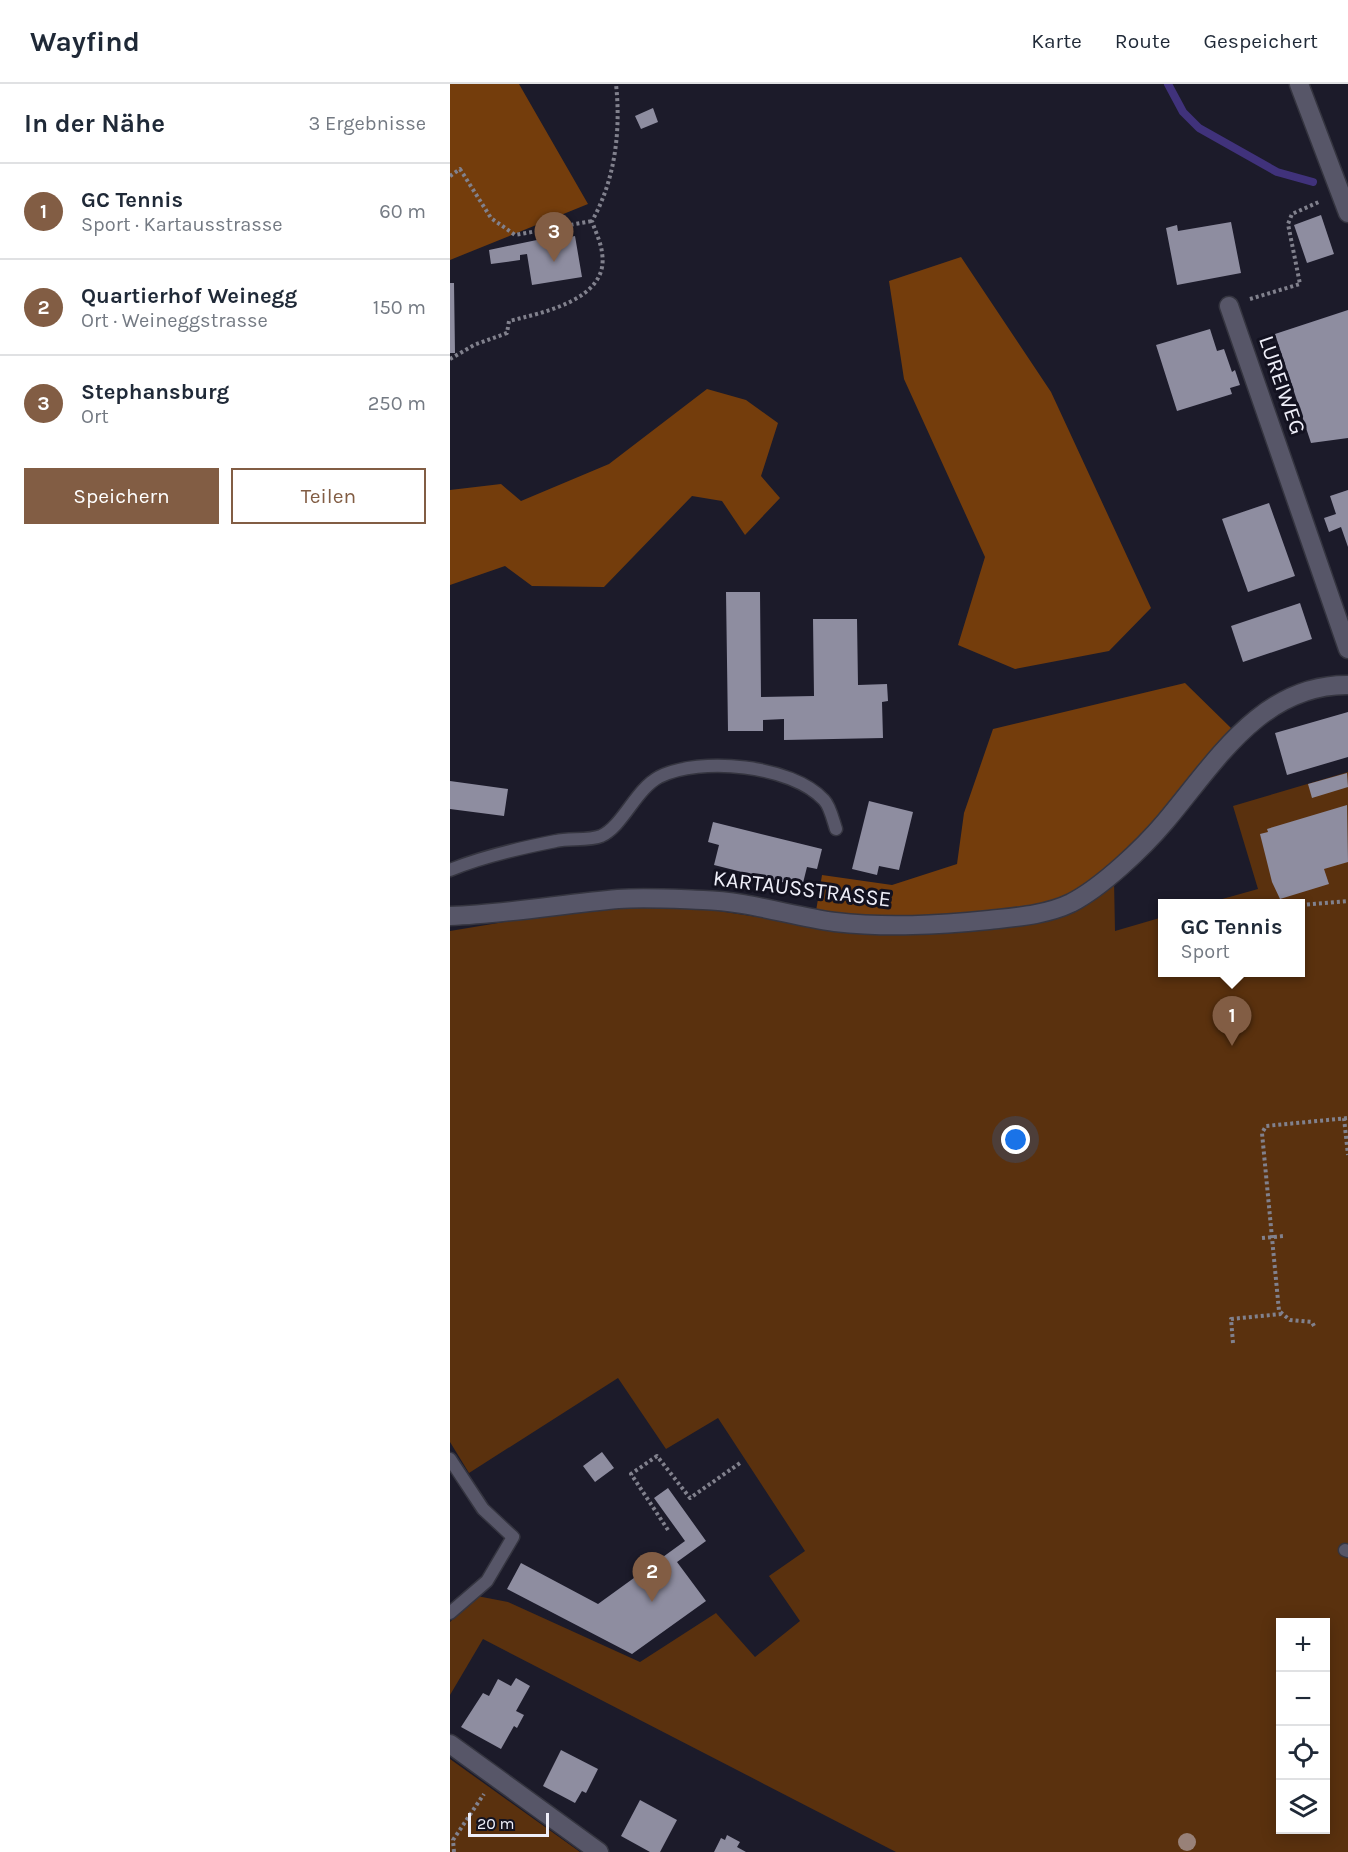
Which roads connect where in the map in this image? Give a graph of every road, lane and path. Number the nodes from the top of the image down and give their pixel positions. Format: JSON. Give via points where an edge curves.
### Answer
{"nodes":[{"id":1,"x":616,"y":84,"type":"edge"},
{"id":2,"x":1299,"y":84,"type":"edge"},
{"id":3,"x":450,"y":176,"type":"edge"},
{"id":4,"x":1321,"y":201,"type":"dead end"},
{"id":5,"x":1348,"y":213,"type":"edge"},
{"id":6,"x":592,"y":221,"type":"junction"},
{"id":7,"x":1229,"y":306,"type":"joint"},
{"id":8,"x":450,"y":359,"type":"edge"},
{"id":9,"x":1348,"y":649,"type":"edge"},
{"id":10,"x":1348,"y":685,"type":"edge"},
{"id":11,"x":836,"y":829,"type":"dead end"},
{"id":12,"x":450,"y":870,"type":"edge"},
{"id":13,"x":1348,"y":901,"type":"edge"},
{"id":14,"x":1305,"y":905,"type":"edge"},
{"id":15,"x":450,"y":916,"type":"edge"},
{"id":16,"x":1346,"y":1118,"type":"edge"},
{"id":17,"x":1348,"y":1155,"type":"edge"},
{"id":18,"x":1272,"y":1236,"type":"junction"},
{"id":19,"x":1284,"y":1236,"type":"dead end"},
{"id":20,"x":1262,"y":1238,"type":"dead end"},
{"id":21,"x":1281,"y":1314,"type":"junction"},
{"id":22,"x":1314,"y":1326,"type":"dead end"},
{"id":23,"x":1233,"y":1343,"type":"dead end"},
{"id":24,"x":450,"y":1459,"type":"edge"},
{"id":25,"x":741,"y":1463,"type":"dead end"},
{"id":26,"x":668,"y":1530,"type":"dead end"},
{"id":27,"x":450,"y":1613,"type":"edge"},
{"id":28,"x":450,"y":1744,"type":"edge"},
{"id":29,"x":495,"y":1779,"type":"junction"},
{"id":30,"x":454,"y":1852,"type":"edge"},
{"id":31,"x":599,"y":1852,"type":"edge"}],
"edges":[{"from":1,"to":6,"type":"path","via":[[620,117],[609,188]]},
{"from":2,"to":5,"type":"street"},
{"from":3,"to":6,"type":"path","via":[[460,169],[491,218],[515,235]]},
{"from":4,"to":7,"type":"path","via":[[1292,214],[1288,224],[1300,284]]},
{"from":6,"to":8,"type":"path","via":[[603,254],[598,275],[583,296],[554,309],[508,321],[507,333]]},
{"from":7,"to":9,"type":"street","name":"LUREIWEG"},
{"from":10,"to":15,"type":"street","name":"KARTAUSSTRASSE","via":[[1322,686],[1289,696],[1268,709],[1233,738],[1163,825],[1114,871],[1070,903],[1022,917],[889,925],[836,922],[707,900],[620,899]]},
{"from":11,"to":12,"type":"lane","via":[[826,801],[808,786],[777,773],[730,767],[692,768],[660,777],[641,790],[623,816],[602,836],[558,840]]},
{"from":13,"to":14,"type":"path"},
{"from":16,"to":17,"type":"path"},
{"from":16,"to":18,"type":"path","via":[[1263,1129]]},
{"from":18,"to":19,"type":"path"},
{"from":18,"to":20,"type":"path"},
{"from":18,"to":21,"type":"path"},
{"from":21,"to":22,"type":"path","via":[[1290,1320],[1312,1322]]},
{"from":21,"to":23,"type":"path","via":[[1232,1319]]},
{"from":24,"to":27,"type":"lane","via":[[483,1509],[513,1537],[487,1581]]},
{"from":25,"to":26,"type":"path","via":[[690,1498],[657,1456],[631,1474]]},
{"from":28,"to":29,"type":"street"},
{"from":29,"to":30,"type":"path","via":[[453,1840]]},
{"from":29,"to":31,"type":"street"}]}
